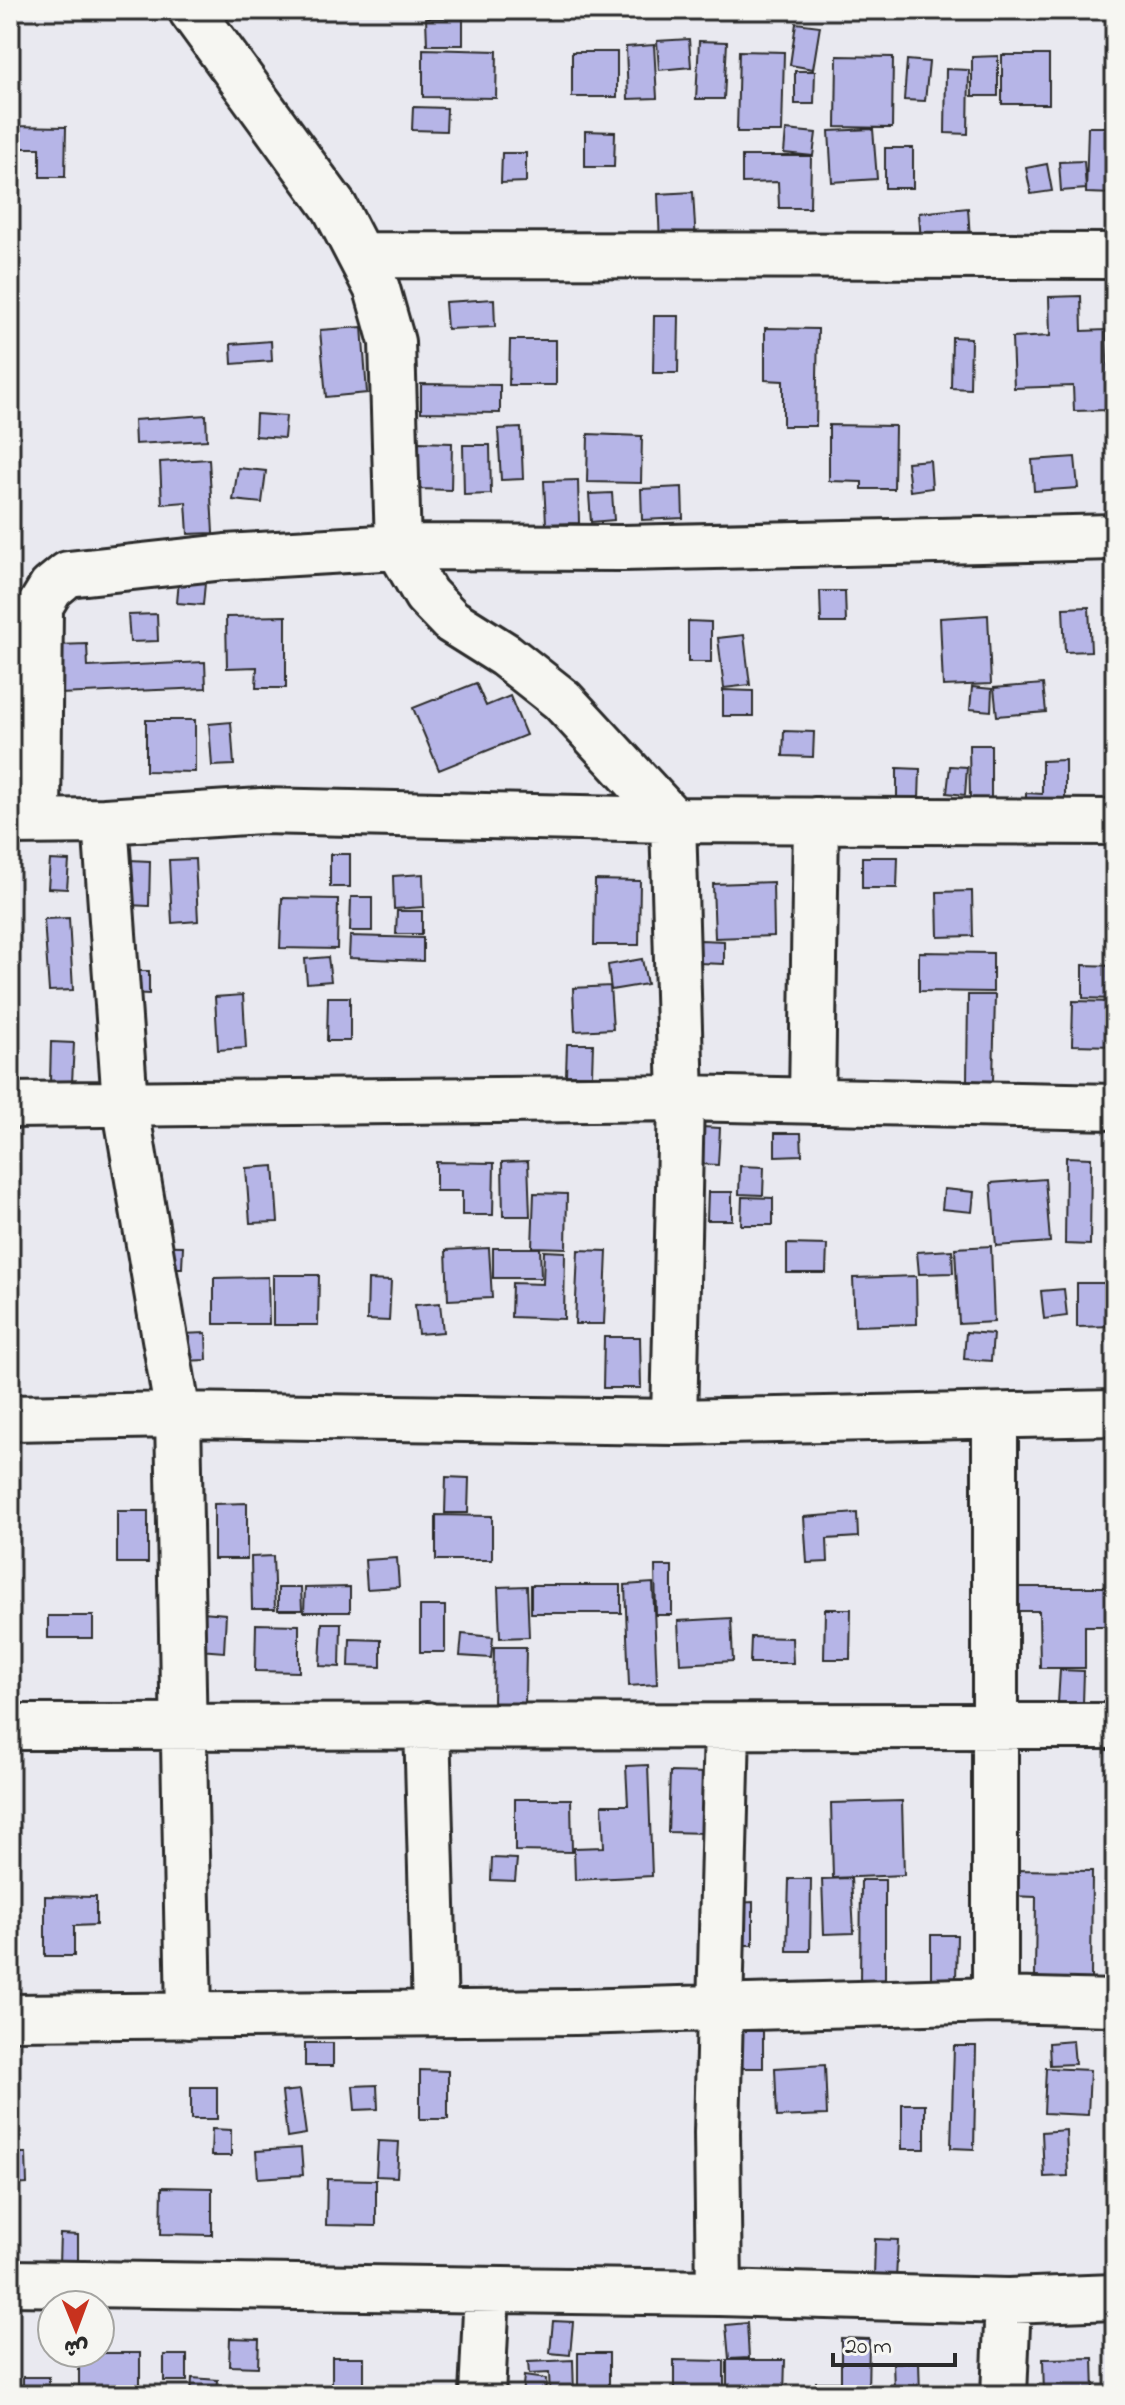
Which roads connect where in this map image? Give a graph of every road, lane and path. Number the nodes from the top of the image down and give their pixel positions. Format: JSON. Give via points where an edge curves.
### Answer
{"nodes":[{"id":1,"x":191,"y":10,"type":"edge"},
{"id":2,"x":362,"y":255,"type":"junction"},
{"id":3,"x":1115,"y":256,"type":"edge"},
{"id":4,"x":1115,"y":537,"type":"edge"},
{"id":5,"x":398,"y":547,"type":"junction"},
{"id":6,"x":673,"y":820,"type":"junction"},
{"id":7,"x":816,"y":820,"type":"junction"},
{"id":8,"x":24,"y":821,"type":"edge"},
{"id":9,"x":105,"y":821,"type":"junction"},
{"id":10,"x":1115,"y":822,"type":"edge"},
{"id":11,"x":681,"y":1098,"type":"junction"},
{"id":12,"x":812,"y":1101,"type":"junction"},
{"id":13,"x":125,"y":1103,"type":"junction"},
{"id":14,"x":10,"y":1105,"type":"edge"},
{"id":15,"x":1115,"y":1107,"type":"edge"},
{"id":16,"x":1115,"y":1413,"type":"edge"},
{"id":17,"x":178,"y":1415,"type":"junction"},
{"id":18,"x":995,"y":1417,"type":"junction"},
{"id":19,"x":10,"y":1418,"type":"edge"},
{"id":20,"x":674,"y":1422,"type":"junction"},
{"id":21,"x":181,"y":1724,"type":"junction"},
{"id":22,"x":427,"y":1725,"type":"junction"},
{"id":23,"x":995,"y":1726,"type":"junction"},
{"id":24,"x":1115,"y":1726,"type":"edge"},
{"id":25,"x":10,"y":1727,"type":"edge"},
{"id":26,"x":727,"y":1727,"type":"junction"},
{"id":27,"x":995,"y":2000,"type":"junction"},
{"id":28,"x":1115,"y":2003,"type":"edge"},
{"id":29,"x":722,"y":2009,"type":"junction"},
{"id":30,"x":435,"y":2012,"type":"junction"},
{"id":31,"x":189,"y":2016,"type":"junction"},
{"id":32,"x":10,"y":2017,"type":"edge"},
{"id":33,"x":10,"y":2283,"type":"edge"},
{"id":34,"x":487,"y":2291,"type":"junction"},
{"id":35,"x":719,"y":2293,"type":"junction"},
{"id":36,"x":1115,"y":2297,"type":"edge"},
{"id":37,"x":1008,"y":2301,"type":"junction"},
{"id":38,"x":482,"y":2395,"type":"edge"},
{"id":39,"x":1004,"y":2395,"type":"edge"}],
"edges":[{"from":1,"to":2,"type":"street","via":[[335,208]]},
{"from":2,"to":3,"type":"street"},
{"from":2,"to":5,"type":"street","via":[[392,342]]},
{"from":4,"to":5,"type":"street","via":[[622,548]]},
{"from":5,"to":6,"type":"street","via":[[426,595],[451,621],[562,700]]},
{"from":5,"to":8,"type":"street","via":[[225,557],[68,574],[40,606]]},
{"from":6,"to":7,"type":"street"},
{"from":6,"to":9,"type":"street","via":[[261,811]]},
{"from":6,"to":11,"type":"street"},
{"from":7,"to":10,"type":"street"},
{"from":7,"to":12,"type":"street"},
{"from":8,"to":9,"type":"street"},
{"from":9,"to":13,"type":"street"},
{"from":11,"to":12,"type":"street"},
{"from":11,"to":13,"type":"street"},
{"from":11,"to":20,"type":"street"},
{"from":12,"to":15,"type":"street"},
{"from":13,"to":14,"type":"street"},
{"from":13,"to":17,"type":"street"},
{"from":16,"to":18,"type":"street"},
{"from":17,"to":19,"type":"street"},
{"from":17,"to":20,"type":"street"},
{"from":17,"to":21,"type":"street"},
{"from":18,"to":20,"type":"street"},
{"from":18,"to":23,"type":"street"},
{"from":21,"to":22,"type":"street"},
{"from":21,"to":25,"type":"street"},
{"from":21,"to":31,"type":"street"},
{"from":22,"to":26,"type":"street"},
{"from":22,"to":30,"type":"street"},
{"from":23,"to":24,"type":"street"},
{"from":23,"to":26,"type":"street"},
{"from":23,"to":27,"type":"street"},
{"from":26,"to":29,"type":"street"},
{"from":27,"to":28,"type":"street"},
{"from":27,"to":29,"type":"street"},
{"from":29,"to":30,"type":"street"},
{"from":29,"to":35,"type":"street"},
{"from":30,"to":31,"type":"street"},
{"from":31,"to":32,"type":"street"},
{"from":33,"to":34,"type":"street"},
{"from":34,"to":35,"type":"street"},
{"from":34,"to":38,"type":"street"},
{"from":35,"to":37,"type":"street"},
{"from":36,"to":37,"type":"street"},
{"from":37,"to":39,"type":"street"}]}
